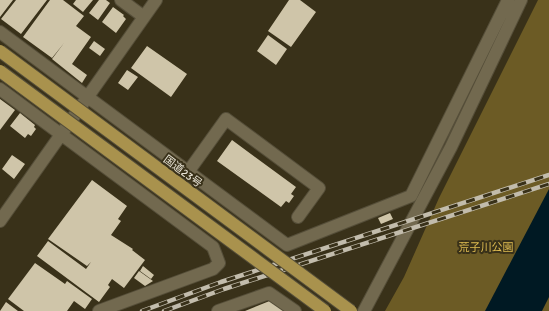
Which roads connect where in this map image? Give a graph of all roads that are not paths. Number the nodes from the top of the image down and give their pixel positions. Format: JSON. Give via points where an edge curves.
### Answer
{"nodes":[{"id":1,"x":121,"y":0,"type":"edge"},
{"id":2,"x":156,"y":0,"type":"edge"},
{"id":3,"x":508,"y":0,"type":"edge"},
{"id":4,"x":521,"y":0,"type":"edge"},
{"id":5,"x":144,"y":17,"type":"junction"},
{"id":6,"x":0,"y":32,"type":"edge"},
{"id":7,"x":0,"y":51,"type":"edge"},
{"id":8,"x":0,"y":71,"type":"edge"},
{"id":9,"x":0,"y":89,"type":"edge"},
{"id":10,"x":87,"y":97,"type":"junction"},
{"id":11,"x":61,"y":134,"type":"junction"},
{"id":12,"x":188,"y":172,"type":"junction"},
{"id":13,"x":2,"y":215,"type":"edge"},
{"id":14,"x":298,"y":217,"type":"dead end"},
{"id":15,"x":99,"y":311,"type":"edge"},
{"id":16,"x":218,"y":311,"type":"edge"},
{"id":17,"x":295,"y":311,"type":"edge"},
{"id":18,"x":325,"y":311,"type":"edge"},
{"id":19,"x":351,"y":311,"type":"edge"},
{"id":20,"x":364,"y":311,"type":"edge"}],
"edges":[{"from":1,"to":5,"type":"street"},
{"from":2,"to":5,"type":"street"},
{"from":3,"to":12,"type":"street","via":[[411,196],[287,245]]},
{"from":4,"to":20,"type":"street","via":[[451,147]]},
{"from":5,"to":10,"type":"street"},
{"from":6,"to":10,"type":"street"},
{"from":7,"to":19,"type":"highway","name":"国道23号","bridge":true},
{"from":8,"to":18,"type":"highway","bridge":true},
{"from":9,"to":11,"type":"street"},
{"from":10,"to":11,"type":"street"},
{"from":10,"to":12,"type":"street"},
{"from":11,"to":13,"type":"street"},
{"from":11,"to":15,"type":"street","via":[[213,247],[218,256],[219,263],[213,269]]},
{"from":12,"to":14,"type":"street","via":[[226,119],[319,188]]},
{"from":16,"to":17,"type":"street","via":[[269,293]]}]}
